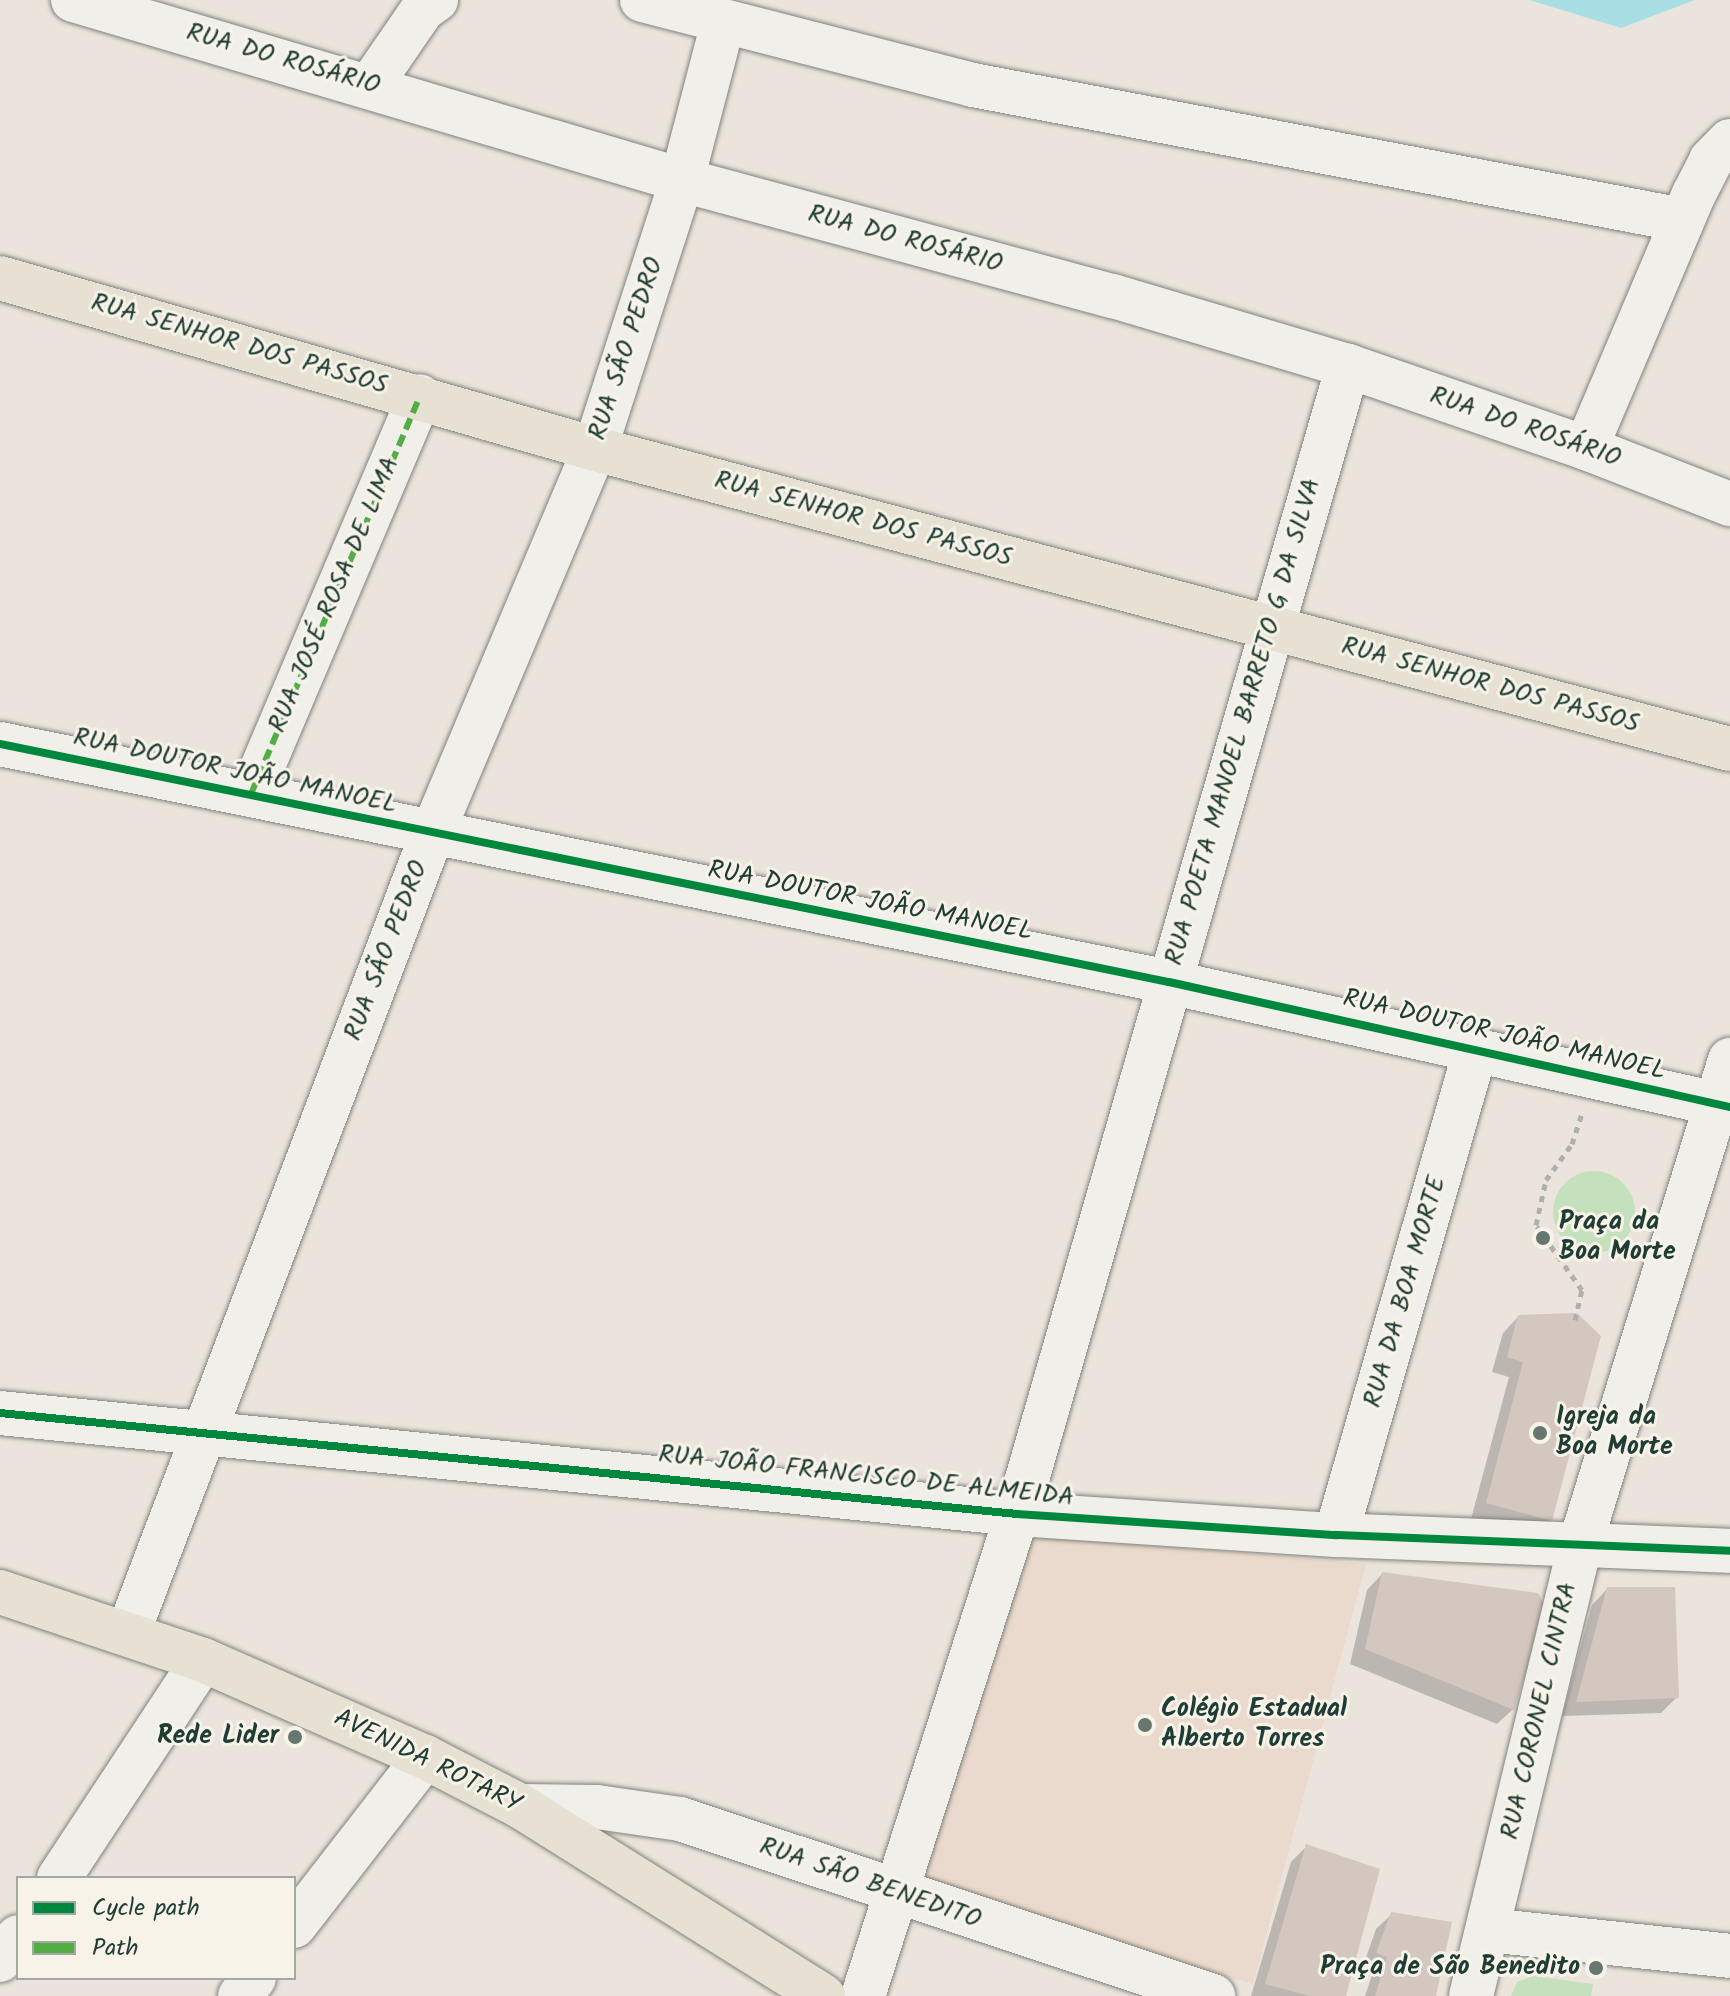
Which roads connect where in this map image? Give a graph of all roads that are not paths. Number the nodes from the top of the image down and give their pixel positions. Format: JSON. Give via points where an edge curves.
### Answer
{"nodes":[{"id":1,"x":73,"y":0,"type":"edge"},
{"id":2,"x":436,"y":0,"type":"edge"},
{"id":3,"x":642,"y":0,"type":"edge"},
{"id":4,"x":723,"y":23,"type":"junction"},
{"id":5,"x":370,"y":86,"type":"junction"},
{"id":6,"x":1730,"y":141,"type":"edge"},
{"id":7,"x":682,"y":180,"type":"junction"},
{"id":8,"x":1682,"y":220,"type":"junction"},
{"id":9,"x":0,"y":278,"type":"edge"},
{"id":10,"x":1348,"y":366,"type":"junction"},
{"id":11,"x":420,"y":396,"type":"junction"},
{"id":12,"x":1586,"y":448,"type":"junction"},
{"id":13,"x":595,"y":449,"type":"junction"},
{"id":14,"x":1730,"y":504,"type":"edge"},
{"id":15,"x":1270,"y":628,"type":"junction"},
{"id":16,"x":0,"y":744,"type":"edge"},
{"id":17,"x":1730,"y":749,"type":"edge"},
{"id":18,"x":251,"y":794,"type":"junction"},
{"id":19,"x":432,"y":834,"type":"junction"},
{"id":20,"x":1169,"y":982,"type":"junction"},
{"id":21,"x":1476,"y":1048,"type":"junction"},
{"id":22,"x":1730,"y":1060,"type":"edge"},
{"id":23,"x":1723,"y":1106,"type":"edge"},
{"id":24,"x":0,"y":1413,"type":"edge"},
{"id":25,"x":203,"y":1430,"type":"junction"},
{"id":26,"x":1017,"y":1514,"type":"junction"},
{"id":27,"x":1336,"y":1535,"type":"junction"},
{"id":28,"x":1579,"y":1548,"type":"junction"},
{"id":29,"x":1730,"y":1551,"type":"edge"},
{"id":30,"x":0,"y":1592,"type":"edge"},
{"id":31,"x":128,"y":1633,"type":"junction"},
{"id":32,"x":203,"y":1660,"type":"junction"},
{"id":33,"x":425,"y":1757,"type":"junction"},
{"id":34,"x":520,"y":1806,"type":"junction"},
{"id":35,"x":60,"y":1876,"type":"edge"},
{"id":36,"x":899,"y":1896,"type":"junction"},
{"id":37,"x":296,"y":1923,"type":"edge"},
{"id":38,"x":1488,"y":1930,"type":"junction"},
{"id":39,"x":16,"y":1940,"type":"edge"},
{"id":40,"x":1730,"y":1956,"type":"edge"},
{"id":41,"x":0,"y":1960,"type":"edge"},
{"id":42,"x":252,"y":1980,"type":"edge"},
{"id":43,"x":808,"y":1992,"type":"edge"},
{"id":44,"x":240,"y":1996,"type":"edge"},
{"id":45,"x":863,"y":1996,"type":"edge"},
{"id":46,"x":1213,"y":1996,"type":"edge"},
{"id":47,"x":1471,"y":1996,"type":"edge"}],
"edges":[{"from":1,"to":5,"type":"street","name":"RUA DO ROSÁRIO"},
{"from":2,"to":5,"type":"street","via":[[423,9]]},
{"from":3,"to":4,"type":"street"},
{"from":4,"to":7,"type":"street","name":"RUA SÃO PEDRO"},
{"from":4,"to":8,"type":"street","via":[[973,85]]},
{"from":5,"to":7,"type":"street","name":"RUA DO ROSÁRIO"},
{"from":6,"to":8,"type":"street","via":[[1711,160]]},
{"from":7,"to":10,"type":"street","name":"RUA DO ROSÁRIO","via":[[1113,296]]},
{"from":7,"to":13,"type":"street","name":"RUA SÃO PEDRO"},
{"from":8,"to":12,"type":"street"},
{"from":9,"to":11,"type":"main road","name":"RUA SENHOR DOS PASSOS"},
{"from":10,"to":12,"type":"street","name":"RUA DO ROSÁRIO"},
{"from":10,"to":15,"type":"street","name":"RUA POETA MANOEL BARRETO G DA SILVA"},
{"from":11,"to":13,"type":"main road","name":"RUA SENHOR DOS PASSOS"},
{"from":11,"to":18,"type":"street","name":"RUA JOSÉ ROSA DE LIMA"},
{"from":12,"to":14,"type":"street","name":"RUA DO ROSÁRIO"},
{"from":13,"to":15,"type":"main road","name":"RUA SENHOR DOS PASSOS"},
{"from":13,"to":19,"type":"street","name":"RUA SÃO PEDRO"},
{"from":15,"to":17,"type":"main road","name":"RUA SENHOR DOS PASSOS"},
{"from":15,"to":20,"type":"street","name":"RUA POETA MANOEL BARRETO G DA SILVA"},
{"from":16,"to":18,"type":"street","name":"RUA DOUTOR JOÃO MANOEL"},
{"from":18,"to":19,"type":"street","name":"RUA DOUTOR JOÃO MANOEL"},
{"from":19,"to":20,"type":"street","name":"RUA DOUTOR JOÃO MANOEL"},
{"from":19,"to":25,"type":"street","name":"RUA SÃO PEDRO"},
{"from":20,"to":21,"type":"street","name":"RUA DOUTOR JOÃO MANOEL"},
{"from":20,"to":26,"type":"street","name":"RUA POETA MANOEL BARRETO G DA SILVA"},
{"from":21,"to":23,"type":"street","name":"RUA DOUTOR JOÃO MANOEL"},
{"from":21,"to":27,"type":"street","name":"RUA DA BOA MORTE"},
{"from":22,"to":23,"type":"street","name":"RUA CORONEL CINTRA"},
{"from":23,"to":28,"type":"street","name":"RUA CORONEL CINTRA"},
{"from":24,"to":25,"type":"street","name":"RUA JOÃO FRANCISCO DE ALMEIDA"},
{"from":25,"to":26,"type":"street","name":"RUA JOÃO FRANCISCO DE ALMEIDA"},
{"from":25,"to":31,"type":"street","name":"RUA SÃO PEDRO"},
{"from":26,"to":27,"type":"street","name":"RUA JOÃO FRANCISCO DE ALMEIDA"},
{"from":26,"to":36,"type":"street","name":"RUA POETA MANOEL BARRETO G DA SILVA"},
{"from":27,"to":28,"type":"street","name":"RUA JOÃO FRANCISCO DE ALMEIDA"},
{"from":28,"to":29,"type":"street","name":"RUA JOÃO FRANCISCO DE ALMEIDA"},
{"from":28,"to":38,"type":"street","name":"RUA CORONEL CINTRA"},
{"from":30,"to":31,"type":"main road","name":"AVENIDA ROTARY"},
{"from":31,"to":32,"type":"main road","name":"AVENIDA ROTARY"},
{"from":32,"to":33,"type":"main road","name":"AVENIDA ROTARY"},
{"from":32,"to":35,"type":"street"},
{"from":33,"to":34,"type":"main road","name":"AVENIDA ROTARY"},
{"from":33,"to":37,"type":"street"},
{"from":34,"to":36,"type":"street","name":"RUA SÃO BENEDITO","via":[[597,1807],[680,1819]]},
{"from":34,"to":43,"type":"main road","name":"AVENIDA ROTARY"},
{"from":36,"to":45,"type":"street","name":"RUA POETA MANOEL BARRETO G DA SILVA"},
{"from":36,"to":46,"type":"street","name":"RUA SÃO BENEDITO"},
{"from":38,"to":40,"type":"street"},
{"from":38,"to":47,"type":"street","name":"RUA CORONEL CINTRA"},
{"from":39,"to":41,"type":"street"},
{"from":42,"to":44,"type":"street"}]}
